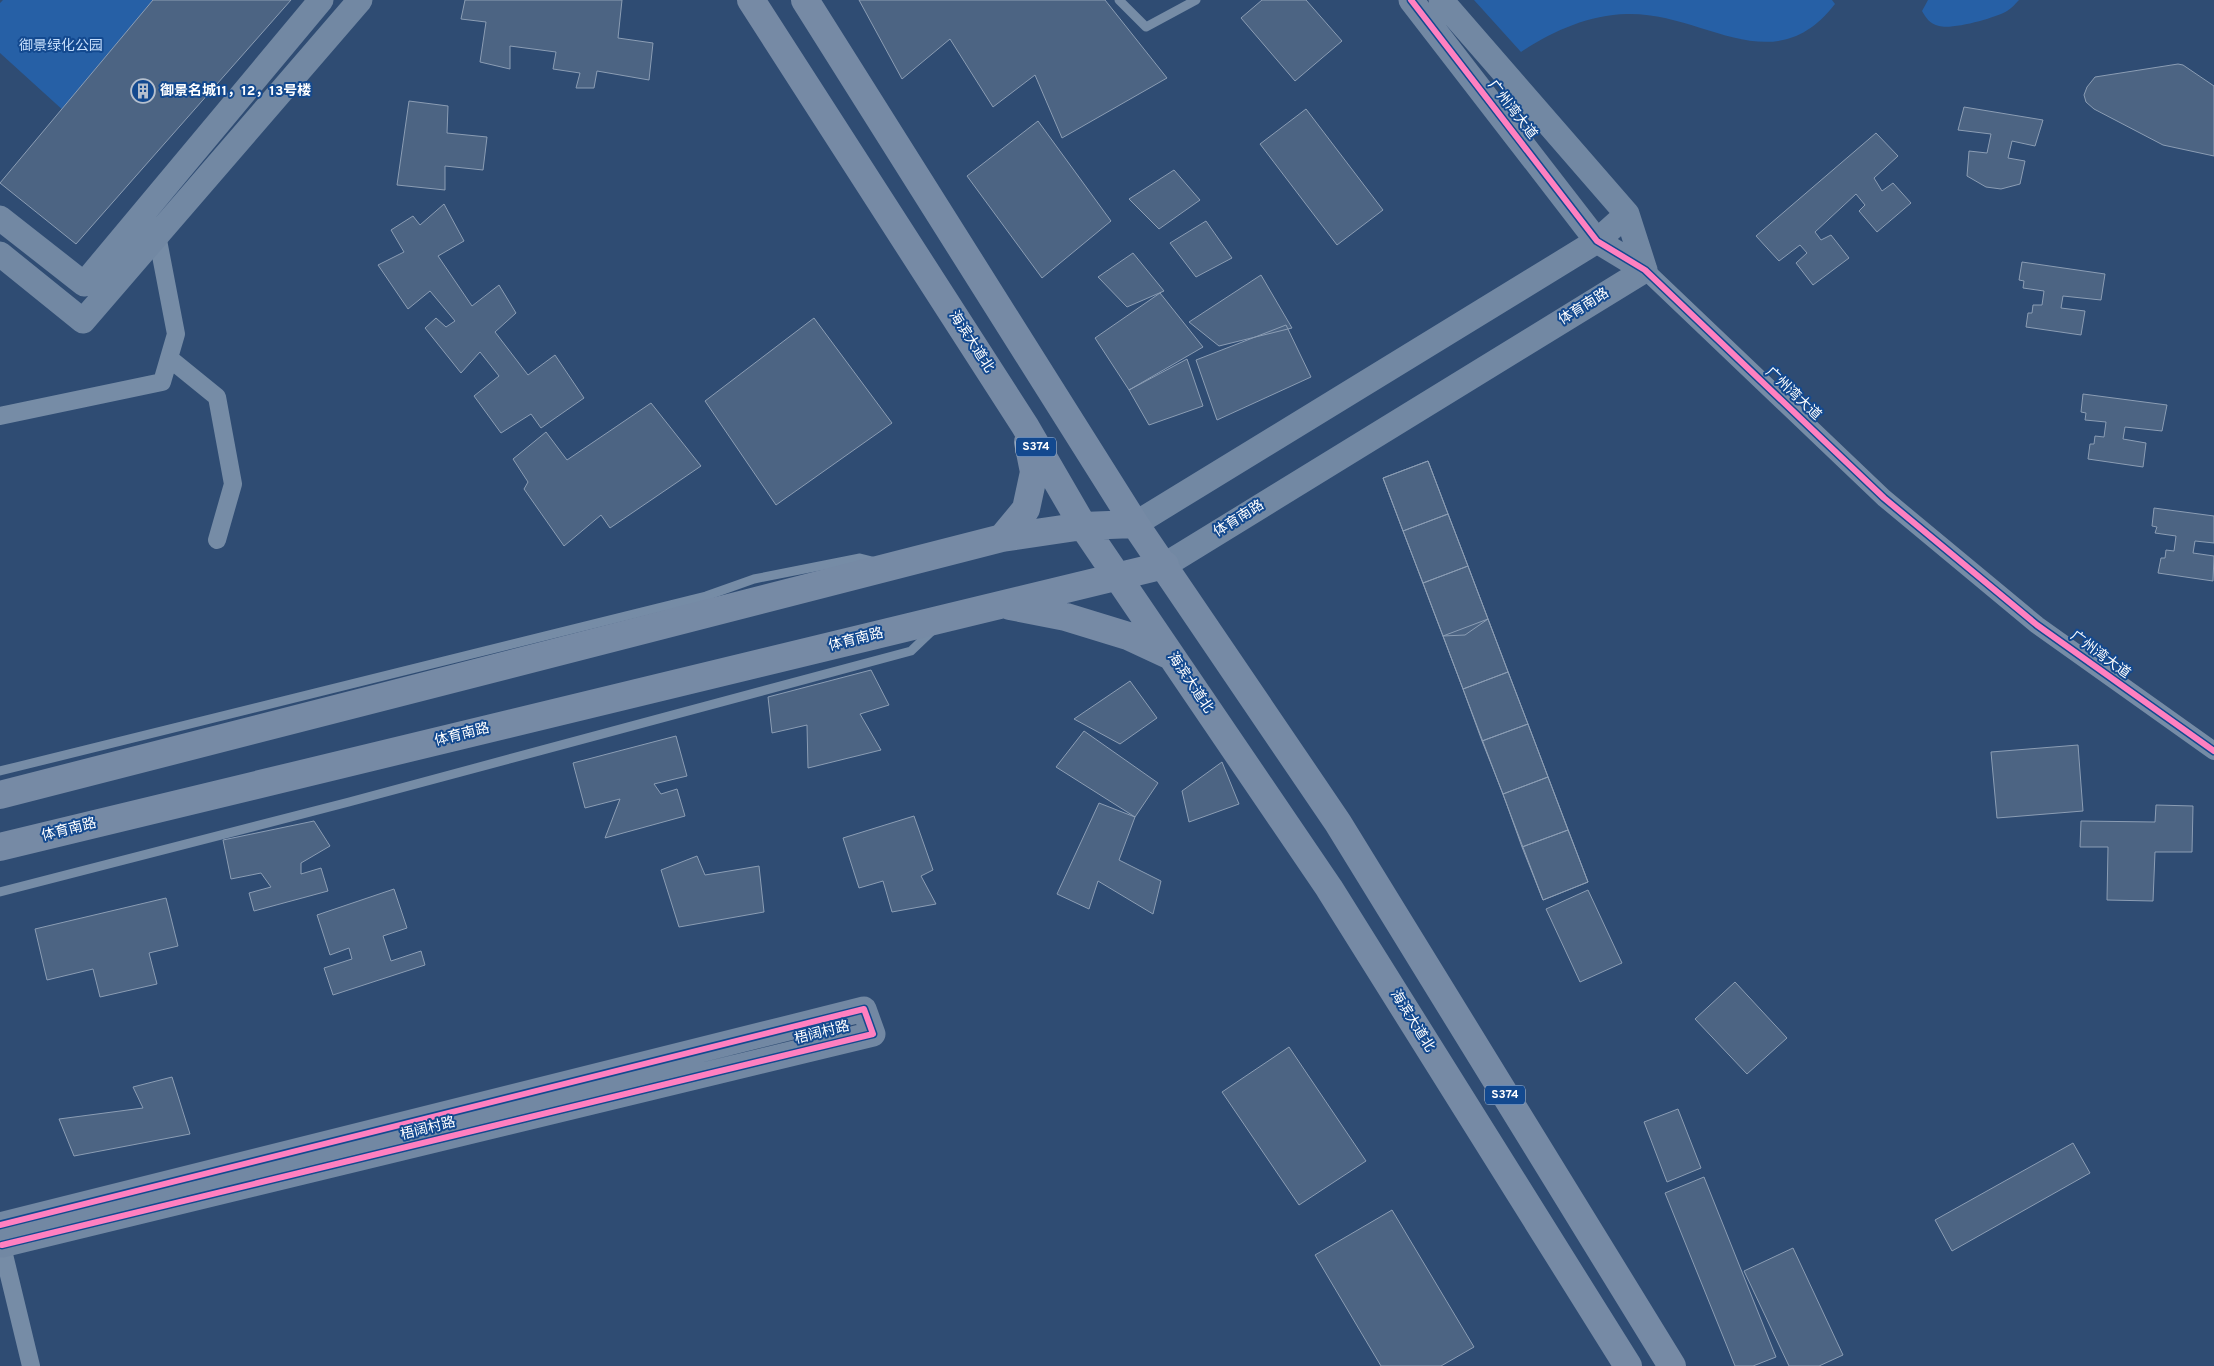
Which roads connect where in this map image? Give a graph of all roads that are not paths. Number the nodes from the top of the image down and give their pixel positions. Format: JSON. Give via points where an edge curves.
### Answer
{"nodes":[{"id":1,"x":322,"y":0,"type":"edge"},
{"id":2,"x":360,"y":0,"type":"edge"},
{"id":3,"x":751,"y":0,"type":"edge"},
{"id":4,"x":804,"y":0,"type":"edge"},
{"id":5,"x":1119,"y":0,"type":"edge"},
{"id":6,"x":1196,"y":0,"type":"edge"},
{"id":7,"x":1411,"y":0,"type":"edge"},
{"id":8,"x":1441,"y":0,"type":"edge"},
{"id":9,"x":1627,"y":214,"type":"junction"},
{"id":10,"x":0,"y":218,"type":"edge"},
{"id":11,"x":158,"y":235,"type":"junction"},
{"id":12,"x":1597,"y":241,"type":"junction"},
{"id":13,"x":0,"y":254,"type":"edge"},
{"id":14,"x":1644,"y":270,"type":"junction"},
{"id":15,"x":169,"y":358,"type":"junction"},
{"id":16,"x":0,"y":416,"type":"edge"},
{"id":17,"x":1024,"y":426,"type":"junction"},
{"id":18,"x":1135,"y":524,"type":"junction"},
{"id":19,"x":1083,"y":526,"type":"junction"},
{"id":20,"x":1002,"y":538,"type":"junction"},
{"id":21,"x":217,"y":540,"type":"dead end"},
{"id":22,"x":1165,"y":565,"type":"junction"},
{"id":23,"x":894,"y":566,"type":"junction"},
{"id":24,"x":1118,"y":576,"type":"junction"},
{"id":25,"x":1001,"y":604,"type":"junction"},
{"id":26,"x":946,"y":618,"type":"junction"},
{"id":27,"x":1173,"y":658,"type":"junction"},
{"id":28,"x":2214,"y":751,"type":"edge"},
{"id":29,"x":0,"y":771,"type":"edge"},
{"id":30,"x":0,"y":795,"type":"edge"},
{"id":31,"x":0,"y":847,"type":"edge"},
{"id":32,"x":0,"y":892,"type":"edge"},
{"id":33,"x":1,"y":1236,"type":"edge"},
{"id":34,"x":31,"y":1366,"type":"edge"},
{"id":35,"x":1628,"y":1366,"type":"edge"},
{"id":36,"x":1672,"y":1366,"type":"edge"}],
"edges":[{"from":1,"to":10,"type":"street","via":[[84,284]]},
{"from":2,"to":11,"type":"street"},
{"from":3,"to":17,"type":"main road","name":"海滨大道北","number":"S374"},
{"from":4,"to":18,"type":"main road","number":"S374"},
{"from":5,"to":6,"type":"lane","via":[[1146,27]]},
{"from":7,"to":12,"type":"street","name":"广州湾大道"},
{"from":8,"to":9,"type":"street","name":"广州湾大道"},
{"from":9,"to":12,"type":"street"},
{"from":9,"to":14,"type":"street","name":"广州湾大道"},
{"from":11,"to":13,"type":"street","via":[[83,321]]},
{"from":11,"to":15,"type":"street","via":[[176,334]]},
{"from":12,"to":14,"type":"street","name":"广州湾大道"},
{"from":12,"to":18,"type":"street"},
{"from":14,"to":22,"type":"street","name":"体育南路"},
{"from":14,"to":28,"type":"street","name":"广州湾大道","via":[[1884,498],[2037,625]]},
{"from":15,"to":16,"type":"street","via":[[162,382]]},
{"from":15,"to":21,"type":"street","via":[[217,397],[233,484]]},
{"from":17,"to":19,"type":"main road","name":"海滨大道北","number":"S374"},
{"from":17,"to":20,"type":"main road","via":[[1034,472],[1026,509]]},
{"from":18,"to":19,"type":"main road"},
{"from":18,"to":22,"type":"main road","number":"S374"},
{"from":19,"to":20,"type":"main road"},
{"from":19,"to":24,"type":"main road","name":"海滨大道北","number":"S374"},
{"from":20,"to":23,"type":"main road"},
{"from":22,"to":24,"type":"main road","name":"体育南路"},
{"from":22,"to":36,"type":"main road","number":"S374","via":[[1338,823]]},
{"from":23,"to":29,"type":"lane","via":[[860,558],[754,579],[706,596]]},
{"from":23,"to":30,"type":"main road"},
{"from":24,"to":25,"type":"main road","name":"体育南路"},
{"from":24,"to":27,"type":"main road","name":"海滨大道北","number":"S374"},
{"from":25,"to":26,"type":"main road","name":"体育南路"},
{"from":25,"to":27,"type":"main road","via":[[1066,617],[1132,637]]},
{"from":26,"to":31,"type":"main road","name":"体育南路"},
{"from":26,"to":32,"type":"lane","via":[[912,651]]},
{"from":27,"to":35,"type":"main road","name":"海滨大道北","number":"S374","via":[[1329,888]]},
{"from":33,"to":33,"type":"street","name":"梧阔村路","via":[[864,1009],[873,1034]]},
{"from":33,"to":34,"type":"street"}]}
